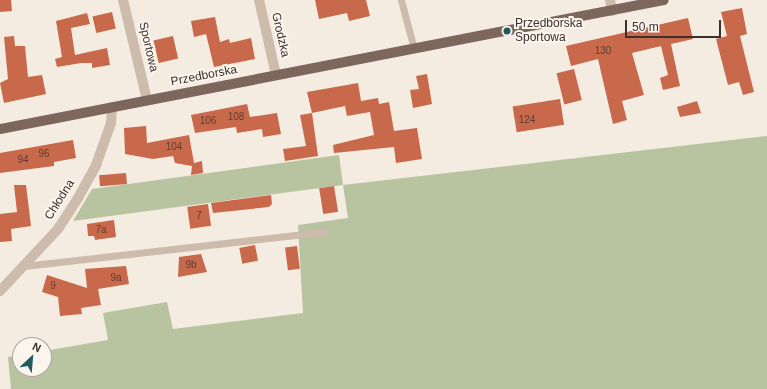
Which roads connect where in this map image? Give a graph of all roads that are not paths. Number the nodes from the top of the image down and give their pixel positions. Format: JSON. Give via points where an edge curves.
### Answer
{"nodes":[{"id":1,"x":124,"y":0,"type":"edge"},
{"id":2,"x":258,"y":0,"type":"edge"},
{"id":3,"x":401,"y":0,"type":"edge"},
{"id":4,"x":610,"y":0,"type":"edge"},
{"id":5,"x":664,"y":0,"type":"edge"},
{"id":6,"x":612,"y":11,"type":"junction"},
{"id":7,"x":414,"y":49,"type":"junction"},
{"id":8,"x":276,"y":75,"type":"junction"},
{"id":9,"x":147,"y":100,"type":"junction"},
{"id":10,"x":112,"y":107,"type":"junction"},
{"id":11,"x":0,"y":129,"type":"edge"},
{"id":12,"x":324,"y":232,"type":"dead end"},
{"id":13,"x":24,"y":266,"type":"junction"},
{"id":14,"x":0,"y":291,"type":"edge"}],
"edges":[{"from":1,"to":9,"type":"street","name":"Sportowa"},
{"from":2,"to":8,"type":"street","name":"Grodzka"},
{"from":3,"to":7,"type":"lane"},
{"from":4,"to":6,"type":"street"},
{"from":5,"to":6,"type":"main road","name":"Przedborska"},
{"from":6,"to":7,"type":"main road","name":"Przedborska"},
{"from":7,"to":8,"type":"main road","name":"Przedborska"},
{"from":8,"to":9,"type":"main road","name":"Przedborska"},
{"from":9,"to":10,"type":"main road","name":"Przedborska"},
{"from":10,"to":11,"type":"main road","name":"Przedborska"},
{"from":10,"to":13,"type":"street","name":"Chłodna","via":[[111,123],[96,165],[78,198],[58,229]]},
{"from":12,"to":13,"type":"lane"},
{"from":13,"to":14,"type":"street","name":"Chłodna"}]}
